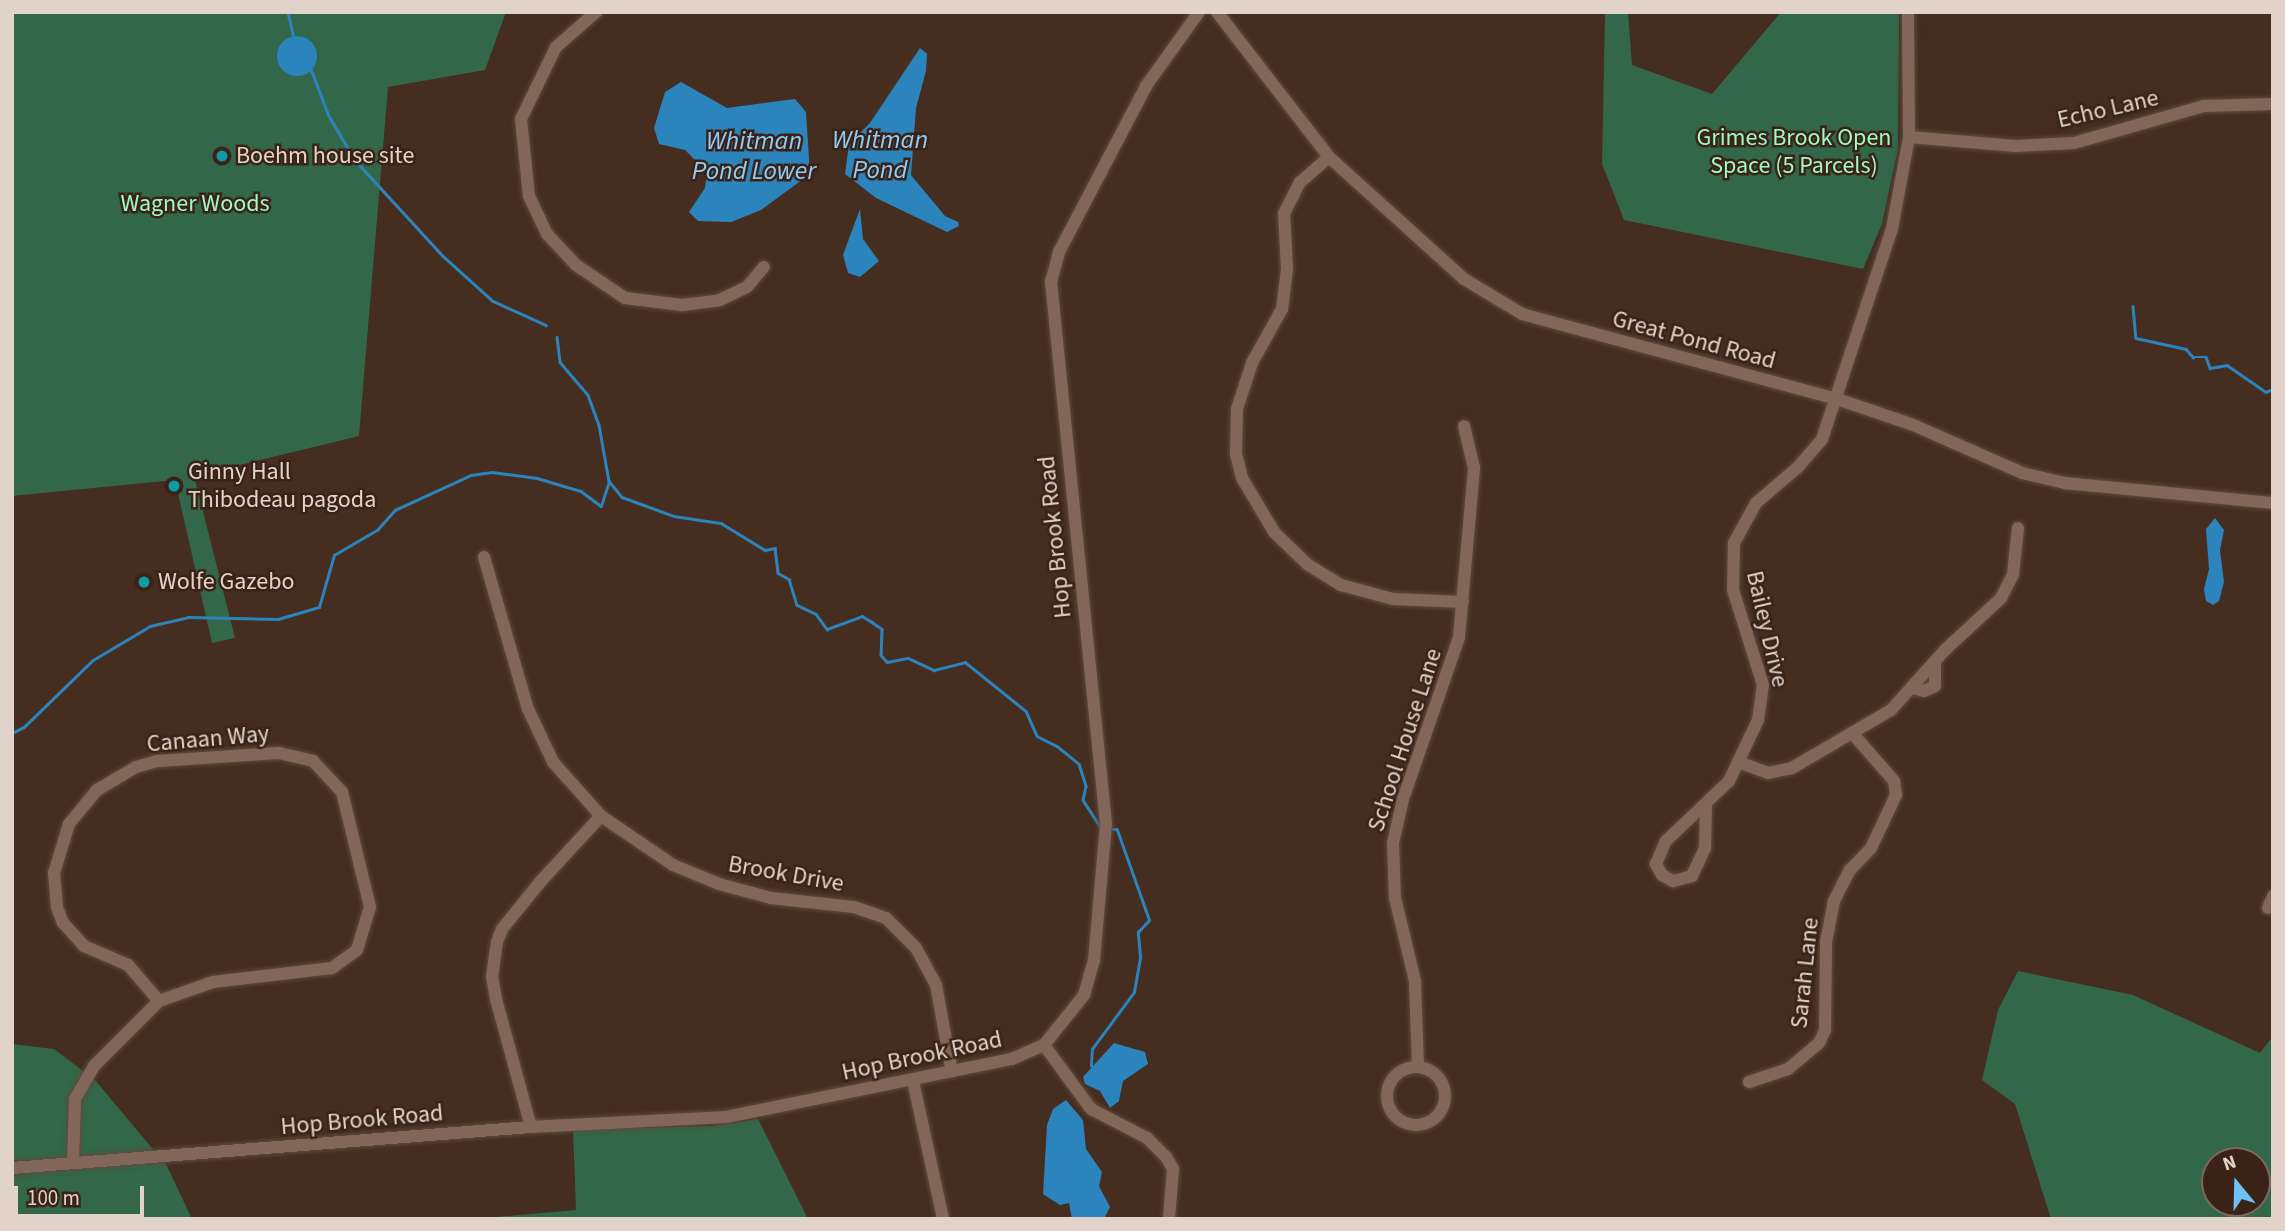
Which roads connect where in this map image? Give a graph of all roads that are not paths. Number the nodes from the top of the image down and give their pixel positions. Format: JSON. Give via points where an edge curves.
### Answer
{"nodes":[{"id":1,"x":596,"y":12,"type":"edge"},
{"id":2,"x":1199,"y":12,"type":"edge"},
{"id":3,"x":1217,"y":12,"type":"edge"},
{"id":4,"x":1908,"y":12,"type":"edge"},
{"id":5,"x":2273,"y":104,"type":"edge"},
{"id":6,"x":1909,"y":138,"type":"junction"},
{"id":7,"x":1329,"y":157,"type":"junction"},
{"id":8,"x":764,"y":267,"type":"dead end"},
{"id":9,"x":1834,"y":398,"type":"junction"},
{"id":10,"x":1464,"y":426,"type":"dead end"},
{"id":11,"x":2273,"y":503,"type":"edge"},
{"id":12,"x":2018,"y":528,"type":"dead end"},
{"id":13,"x":484,"y":557,"type":"dead end"},
{"id":14,"x":1463,"y":602,"type":"junction"},
{"id":15,"x":1853,"y":734,"type":"junction"},
{"id":16,"x":1738,"y":762,"type":"junction"},
{"id":17,"x":1706,"y":807,"type":"junction"},
{"id":18,"x":601,"y":816,"type":"junction"},
{"id":19,"x":159,"y":1001,"type":"junction"},
{"id":20,"x":1044,"y":1045,"type":"junction"},
{"id":21,"x":1418,"y":1067,"type":"junction"},
{"id":22,"x":952,"y":1072,"type":"junction"},
{"id":23,"x":913,"y":1081,"type":"junction"},
{"id":24,"x":1749,"y":1082,"type":"dead end"},
{"id":25,"x":531,"y":1127,"type":"junction"},
{"id":26,"x":74,"y":1163,"type":"junction"},
{"id":27,"x":12,"y":1168,"type":"edge"},
{"id":28,"x":943,"y":1219,"type":"edge"},
{"id":29,"x":1169,"y":1219,"type":"edge"}],
"edges":[{"from":1,"to":8,"type":"street","via":[[556,47],[521,119],[528,196],[547,234],[576,265],[625,298],[682,305],[720,300],[747,287]]},
{"from":2,"to":20,"type":"street","name":"Hop Brook Road","via":[[1146,86],[1059,252],[1051,282],[1106,828],[1094,961],[1084,995]]},
{"from":3,"to":7,"type":"street","name":"Great Pond Road"},
{"from":4,"to":6,"type":"street","name":"Bailey Drive"},
{"from":5,"to":6,"type":"street","name":"Echo Lane","via":[[2204,106],[2074,143],[2017,146]]},
{"from":6,"to":9,"type":"street","name":"Bailey Drive","via":[[1892,229]]},
{"from":7,"to":9,"type":"street","name":"Great Pond Road","via":[[1464,279],[1522,314]]},
{"from":7,"to":14,"type":"street","via":[[1300,182],[1283,213],[1287,269],[1282,309],[1252,363],[1237,409],[1236,454],[1242,478],[1275,532],[1329,579],[1367,595]]},
{"from":9,"to":11,"type":"street","name":"Great Pond Road","via":[[1911,424],[2022,473],[2065,483]]},
{"from":9,"to":16,"type":"street","name":"Bailey Drive","via":[[1822,439],[1756,503],[1734,543],[1733,590],[1763,685],[1758,720]]},
{"from":10,"to":14,"type":"street","name":"School House Lane","via":[[1474,468]]},
{"from":12,"to":15,"type":"street","via":[[2013,574],[2001,598],[1891,710]]},
{"from":13,"to":18,"type":"street","name":"Brook Drive","via":[[528,709],[553,762]]},
{"from":14,"to":21,"type":"street","name":"School House Lane","via":[[1455,657],[1403,799],[1392,843],[1395,898],[1415,981]]},
{"from":15,"to":16,"type":"street","via":[[1779,772],[1763,772]]},
{"from":15,"to":24,"type":"street","name":"Sarah Lane","via":[[1894,781],[1896,795],[1871,848],[1850,870],[1834,901],[1826,942],[1825,1030],[1819,1043],[1788,1069]]},
{"from":16,"to":17,"type":"street","name":"Bailey Drive","via":[[1729,781]]},
{"from":17,"to":17,"type":"street","name":"Bailey Drive","via":[[1666,841],[1656,864],[1661,875],[1674,881],[1692,876],[1705,848]]},
{"from":18,"to":22,"type":"street","name":"Brook Drive","via":[[673,864],[719,884],[771,898],[854,907],[886,918],[916,948],[936,985]]},
{"from":18,"to":25,"type":"street","via":[[533,891],[497,942],[492,977],[496,999]]},
{"from":19,"to":19,"type":"street","name":"Canaan Way","via":[[213,982],[332,968],[357,950],[370,907],[364,867],[342,792],[313,761],[278,753],[144,764],[97,790],[69,824],[54,873],[57,906],[64,923],[84,946],[128,965]]},
{"from":19,"to":26,"type":"street","name":"Canaan Way","via":[[103,1056],[75,1099]]},
{"from":20,"to":22,"type":"street","name":"Hop Brook Road","via":[[1012,1059]]},
{"from":20,"to":29,"type":"street","via":[[1091,1109],[1147,1138],[1166,1157],[1173,1169]]},
{"from":21,"to":21,"type":"street","via":[[1400,1072],[1387,1096],[1400,1121],[1418,1126],[1434,1120],[1446,1098],[1435,1073]]},
{"from":22,"to":23,"type":"street","name":"Hop Brook Road"},
{"from":23,"to":25,"type":"street","name":"Hop Brook Road","via":[[726,1117]]},
{"from":23,"to":28,"type":"street"},
{"from":25,"to":26,"type":"street","name":"Hop Brook Road"},
{"from":26,"to":27,"type":"street","name":"Hop Brook Road"}]}
